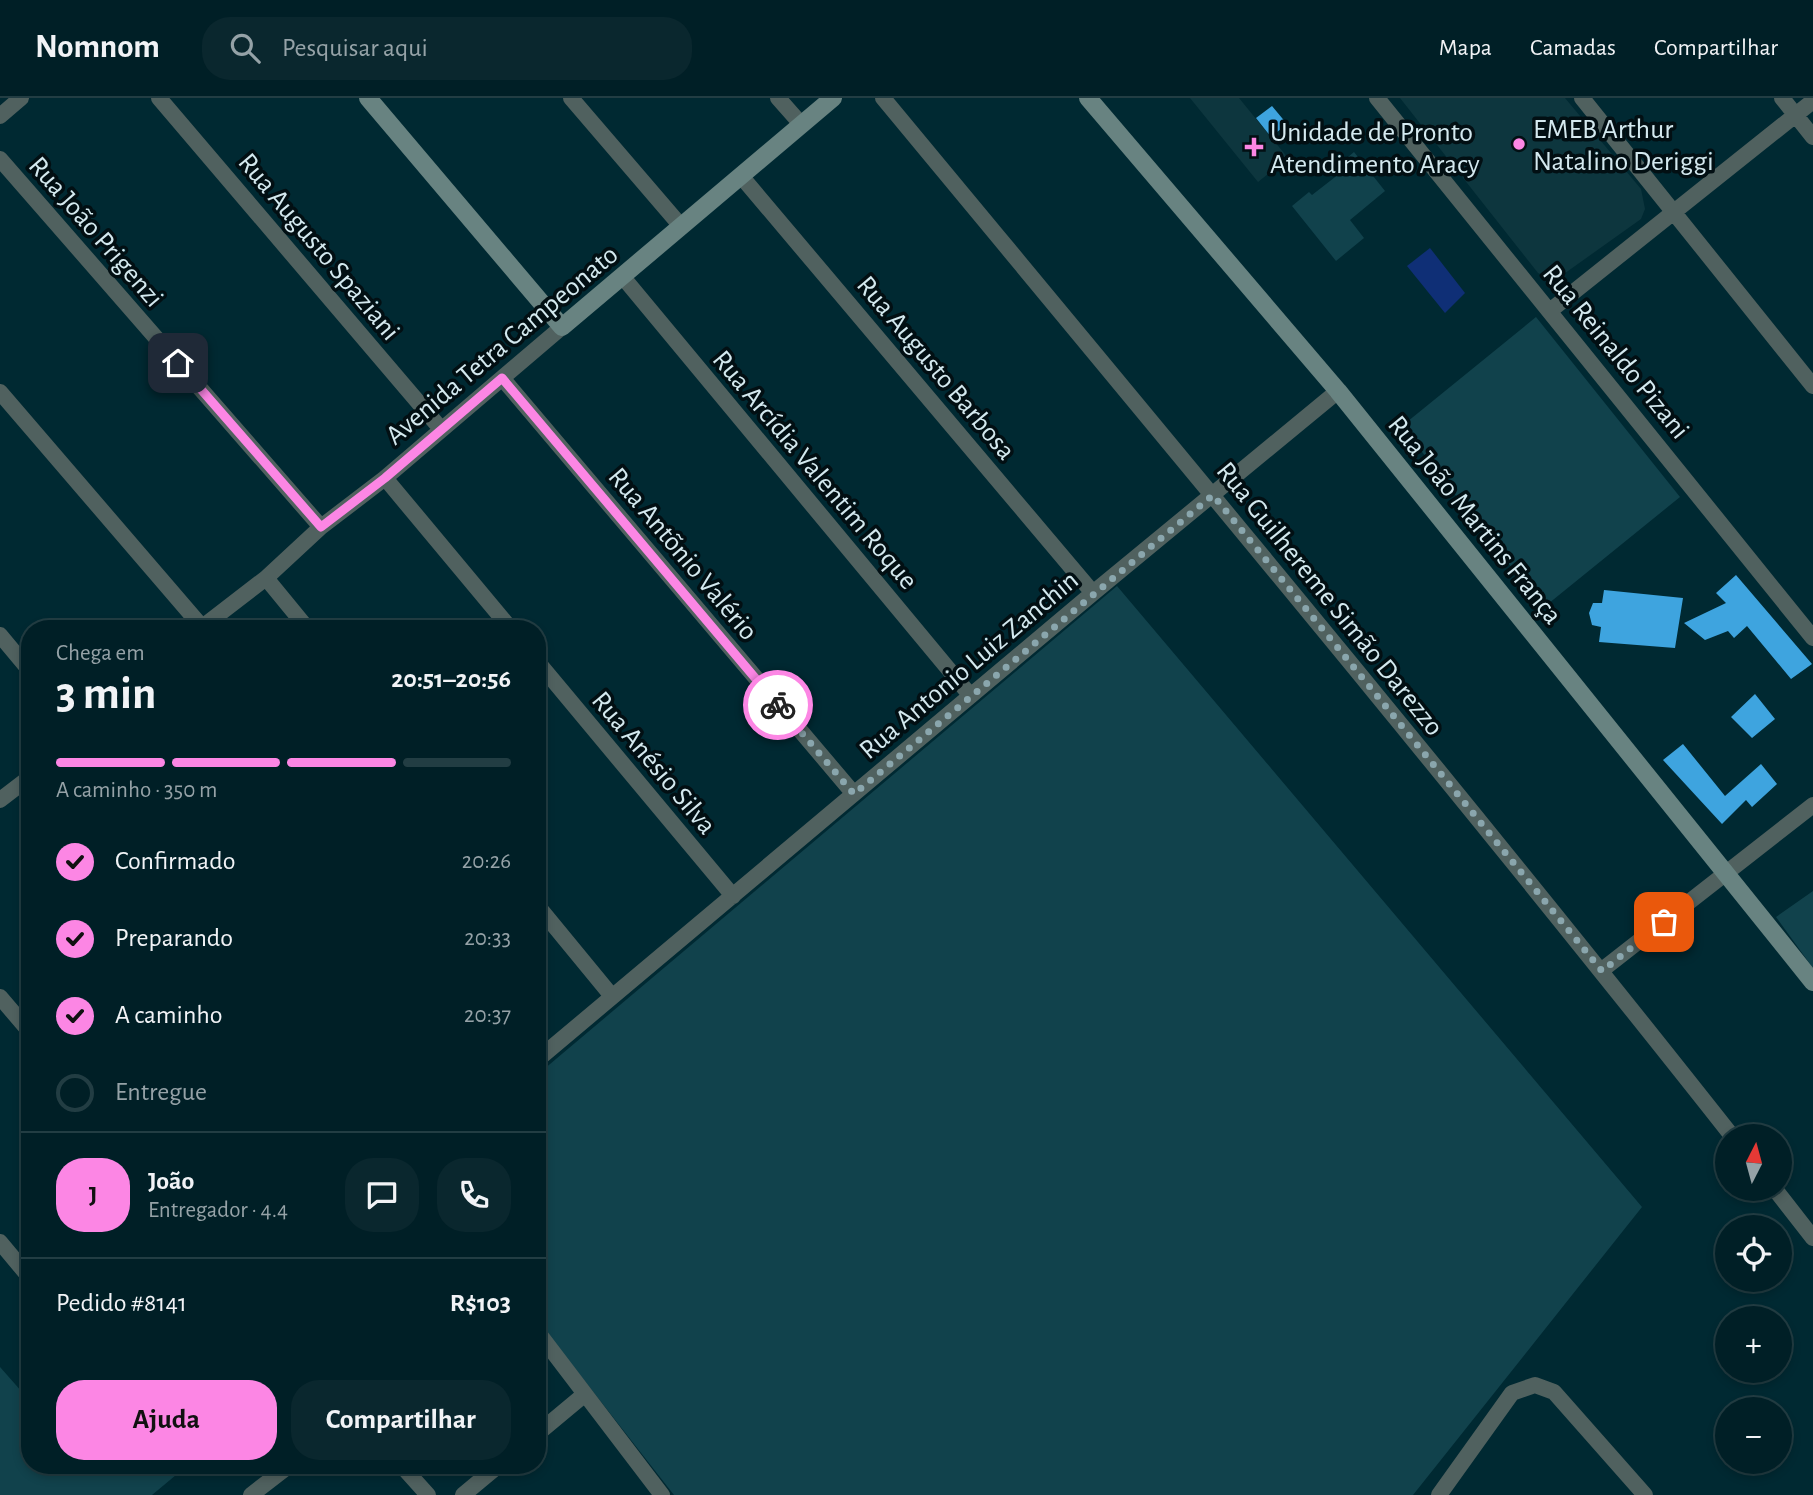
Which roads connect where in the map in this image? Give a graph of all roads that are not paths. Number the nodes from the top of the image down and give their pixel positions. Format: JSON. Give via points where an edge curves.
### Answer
{"nodes":[{"id":1,"x":21,"y":98,"type":"edge"},
{"id":2,"x":159,"y":98,"type":"edge"},
{"id":3,"x":368,"y":98,"type":"edge"},
{"id":4,"x":571,"y":98,"type":"edge"},
{"id":5,"x":778,"y":98,"type":"edge"},
{"id":6,"x":833,"y":98,"type":"edge"},
{"id":7,"x":883,"y":98,"type":"edge"},
{"id":8,"x":1088,"y":98,"type":"edge"},
{"id":9,"x":1377,"y":98,"type":"edge"},
{"id":10,"x":1582,"y":98,"type":"edge"},
{"id":11,"x":1782,"y":98,"type":"edge"},
{"id":12,"x":1813,"y":101,"type":"edge"},
{"id":13,"x":1796,"y":115,"type":"junction"},
{"id":14,"x":0,"y":116,"type":"edge"},
{"id":15,"x":800,"y":124,"type":"junction"},
{"id":16,"x":1813,"y":137,"type":"edge"},
{"id":17,"x":0,"y":159,"type":"edge"},
{"id":18,"x":741,"y":176,"type":"junction"},
{"id":19,"x":1674,"y":212,"type":"junction"},
{"id":20,"x":680,"y":225,"type":"junction"},
{"id":21,"x":622,"y":276,"type":"junction"},
{"id":22,"x":1551,"y":310,"type":"junction"},
{"id":23,"x":562,"y":327,"type":"junction"},
{"id":24,"x":502,"y":378,"type":"junction"},
{"id":25,"x":1813,"y":386,"type":"edge"},
{"id":26,"x":1338,"y":391,"type":"junction"},
{"id":27,"x":0,"y":392,"type":"edge"},
{"id":28,"x":441,"y":429,"type":"junction"},
{"id":29,"x":385,"y":478,"type":"junction"},
{"id":30,"x":1213,"y":495,"type":"junction"},
{"id":31,"x":321,"y":527,"type":"junction"},
{"id":32,"x":266,"y":578,"type":"junction"},
{"id":33,"x":1093,"y":593,"type":"junction"},
{"id":34,"x":195,"y":620,"type":"edge"},
{"id":35,"x":212,"y":620,"type":"edge"},
{"id":36,"x":300,"y":620,"type":"edge"},
{"id":37,"x":503,"y":620,"type":"edge"},
{"id":38,"x":0,"y":635,"type":"edge"},
{"id":39,"x":1813,"y":638,"type":"edge"},
{"id":40,"x":21,"y":660,"type":"edge"},
{"id":41,"x":546,"y":673,"type":"edge"},
{"id":42,"x":970,"y":695,"type":"junction"},
{"id":43,"x":21,"y":786,"type":"edge"},
{"id":44,"x":854,"y":794,"type":"junction"},
{"id":45,"x":0,"y":800,"type":"edge"},
{"id":46,"x":1813,"y":805,"type":"edge"},
{"id":47,"x":1727,"y":873,"type":"junction"},
{"id":48,"x":733,"y":896,"type":"junction"},
{"id":49,"x":546,"y":916,"type":"edge"},
{"id":50,"x":1602,"y":971,"type":"junction"},
{"id":51,"x":1813,"y":982,"type":"edge"},
{"id":52,"x":611,"y":995,"type":"junction"},
{"id":53,"x":0,"y":997,"type":"edge"},
{"id":54,"x":21,"y":1022,"type":"edge"},
{"id":55,"x":546,"y":1052,"type":"edge"},
{"id":56,"x":1723,"y":1124,"type":"edge"},
{"id":57,"x":1784,"y":1201,"type":"edge"},
{"id":58,"x":1813,"y":1238,"type":"edge"},
{"id":59,"x":0,"y":1242,"type":"edge"},
{"id":60,"x":21,"y":1267,"type":"edge"},
{"id":61,"x":546,"y":1343,"type":"edge"},
{"id":62,"x":585,"y":1394,"type":"junction"},
{"id":63,"x":546,"y":1426,"type":"edge"},
{"id":64,"x":278,"y":1474,"type":"edge"},
{"id":65,"x":409,"y":1474,"type":"edge"},
{"id":66,"x":488,"y":1474,"type":"edge"},
{"id":67,"x":251,"y":1495,"type":"edge"},
{"id":68,"x":428,"y":1495,"type":"edge"},
{"id":69,"x":463,"y":1495,"type":"edge"},
{"id":70,"x":662,"y":1495,"type":"edge"},
{"id":71,"x":1439,"y":1495,"type":"edge"},
{"id":72,"x":1645,"y":1495,"type":"edge"}],
"edges":[{"from":1,"to":14,"type":"street"},
{"from":2,"to":28,"type":"street","name":"Rua Augusto Spaziani"},
{"from":3,"to":23,"type":"main road"},
{"from":4,"to":20,"type":"street"},
{"from":5,"to":15,"type":"street"},
{"from":6,"to":15,"type":"main road","name":"Avenida Tetra Campeonato"},
{"from":7,"to":30,"type":"street","name":"Rua Guilhereme Simão Darezzo"},
{"from":8,"to":26,"type":"main road","name":"Rua João Martins França"},
{"from":9,"to":22,"type":"street","name":"Rua Reinaldo Pizani"},
{"from":10,"to":19,"type":"street"},
{"from":11,"to":13,"type":"street"},
{"from":12,"to":13,"type":"street"},
{"from":13,"to":16,"type":"street"},
{"from":13,"to":19,"type":"street"},
{"from":15,"to":18,"type":"main road","name":"Avenida Tetra Campeonato"},
{"from":17,"to":31,"type":"street","name":"Rua João Prigenzi"},
{"from":18,"to":20,"type":"main road","name":"Avenida Tetra Campeonato"},
{"from":18,"to":33,"type":"street","name":"Rua Augusto Barbosa"},
{"from":19,"to":22,"type":"street"},
{"from":19,"to":25,"type":"street"},
{"from":20,"to":21,"type":"main road","name":"Avenida Tetra Campeonato"},
{"from":21,"to":23,"type":"main road","name":"Avenida Tetra Campeonato"},
{"from":21,"to":42,"type":"street","name":"Rua Arcídia Valentim Roque"},
{"from":22,"to":39,"type":"street","name":"Rua Reinaldo Pizani"},
{"from":23,"to":24,"type":"street","name":"Avenida Tetra Campeonato"},
{"from":24,"to":28,"type":"street","name":"Avenida Tetra Campeonato"},
{"from":24,"to":44,"type":"street","name":"Rua Antõnio Valério"},
{"from":26,"to":30,"type":"street","name":"Rua Antonio Luiz Zanchin"},
{"from":26,"to":47,"type":"main road","name":"Rua João Martins França"},
{"from":27,"to":34,"type":"street"},
{"from":28,"to":29,"type":"street","name":"Avenida Tetra Campeonato"},
{"from":29,"to":31,"type":"street","name":"Avenida Tetra Campeonato"},
{"from":29,"to":37,"type":"street"},
{"from":30,"to":33,"type":"street","name":"Rua Antonio Luiz Zanchin"},
{"from":30,"to":50,"type":"street","name":"Rua Guilhereme Simão Darezzo"},
{"from":31,"to":32,"type":"street","name":"Avenida Tetra Campeonato"},
{"from":32,"to":35,"type":"street","name":"Avenida Tetra Campeonato"},
{"from":32,"to":36,"type":"street"},
{"from":33,"to":42,"type":"street","name":"Rua Antonio Luiz Zanchin"},
{"from":38,"to":40,"type":"street"},
{"from":41,"to":48,"type":"street","name":"Rua Anésio Silva"},
{"from":42,"to":44,"type":"street","name":"Rua Antonio Luiz Zanchin"},
{"from":43,"to":45,"type":"street"},
{"from":44,"to":48,"type":"street","name":"Rua Antonio Luiz Zanchin"},
{"from":46,"to":47,"type":"street"},
{"from":47,"to":50,"type":"street"},
{"from":47,"to":51,"type":"main road","name":"Rua João Martins França"},
{"from":48,"to":52,"type":"street","name":"Rua Antonio Luiz Zanchin"},
{"from":49,"to":52,"type":"street"},
{"from":50,"to":56,"type":"street","name":"Rua Guilhereme Simão Darezzo"},
{"from":52,"to":55,"type":"street","name":"Rua Antonio Luiz Zanchin"},
{"from":53,"to":54,"type":"street"},
{"from":57,"to":58,"type":"street"},
{"from":59,"to":60,"type":"street"},
{"from":61,"to":62,"type":"street"},
{"from":62,"to":63,"type":"street"},
{"from":62,"to":70,"type":"street"},
{"from":64,"to":67,"type":"street"},
{"from":65,"to":68,"type":"street"},
{"from":66,"to":69,"type":"street"},
{"from":71,"to":72,"type":"street","via":[[1508,1397],[1530,1385],[1554,1392]]}]}
